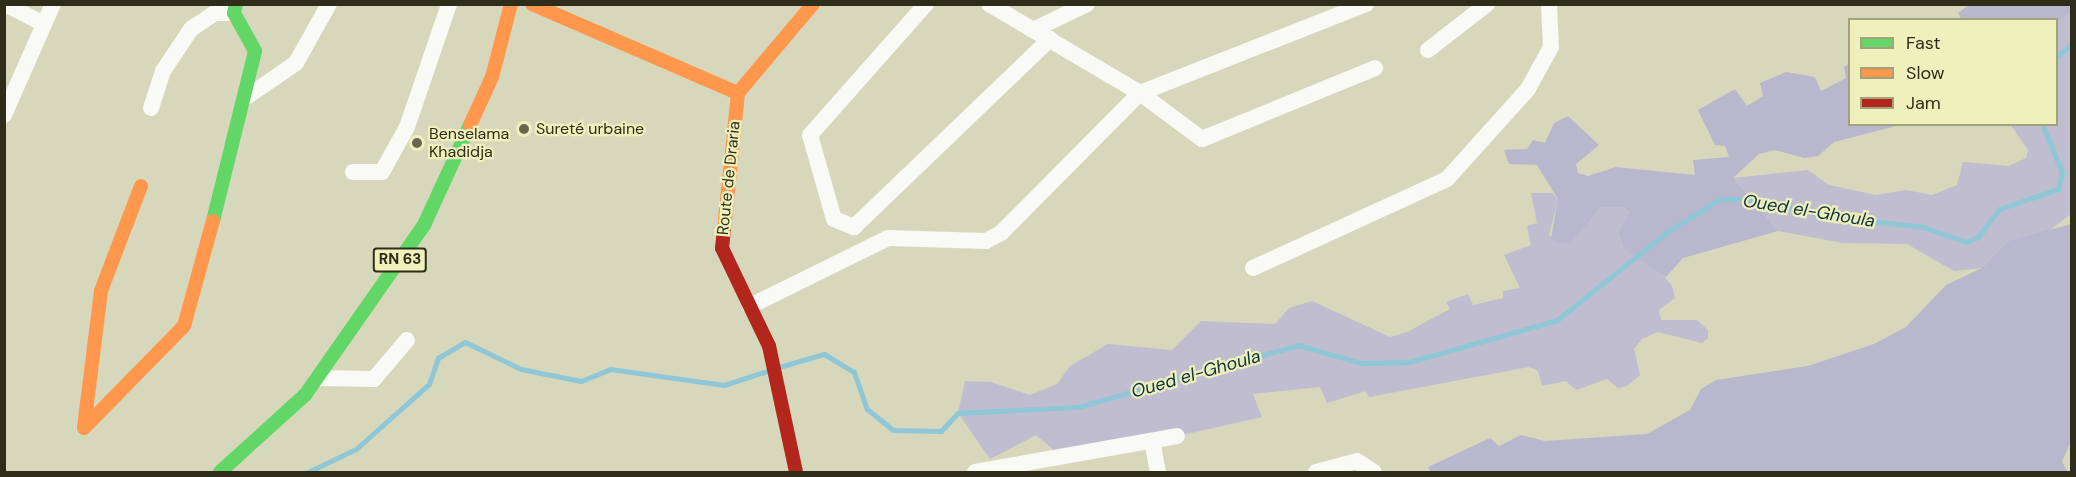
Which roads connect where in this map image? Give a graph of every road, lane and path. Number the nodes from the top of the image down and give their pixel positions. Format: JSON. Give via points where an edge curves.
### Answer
{"nodes":[{"id":1,"x":4,"y":4,"type":"edge"},
{"id":2,"x":53,"y":4,"type":"edge"},
{"id":3,"x":329,"y":4,"type":"edge"},
{"id":4,"x":449,"y":4,"type":"edge"},
{"id":5,"x":511,"y":4,"type":"edge"},
{"id":6,"x":532,"y":4,"type":"edge"},
{"id":7,"x":813,"y":4,"type":"edge"},
{"id":8,"x":926,"y":4,"type":"edge"},
{"id":9,"x":989,"y":4,"type":"edge"},
{"id":10,"x":1086,"y":4,"type":"edge"},
{"id":11,"x":1487,"y":4,"type":"edge"},
{"id":12,"x":1549,"y":4,"type":"edge"},
{"id":13,"x":1362,"y":6,"type":"edge"},
{"id":14,"x":235,"y":9,"type":"edge"},
{"id":15,"x":44,"y":24,"type":"junction"},
{"id":16,"x":1033,"y":30,"type":"junction"},
{"id":17,"x":1050,"y":39,"type":"junction"},
{"id":18,"x":1428,"y":50,"type":"dead end"},
{"id":19,"x":1375,"y":68,"type":"dead end"},
{"id":20,"x":738,"y":93,"type":"junction"},
{"id":21,"x":1140,"y":93,"type":"junction"},
{"id":22,"x":248,"y":96,"type":"junction"},
{"id":23,"x":151,"y":108,"type":"dead end"},
{"id":24,"x":4,"y":116,"type":"edge"},
{"id":25,"x":353,"y":172,"type":"dead end"},
{"id":26,"x":141,"y":186,"type":"dead end"},
{"id":27,"x":854,"y":227,"type":"junction"},
{"id":28,"x":861,"y":252,"type":"junction"},
{"id":29,"x":1253,"y":268,"type":"dead end"},
{"id":30,"x":750,"y":306,"type":"junction"},
{"id":31,"x":407,"y":340,"type":"dead end"},
{"id":32,"x":318,"y":378,"type":"junction"},
{"id":33,"x":1178,"y":436,"type":"dead end"},
{"id":34,"x":1152,"y":441,"type":"junction"},
{"id":35,"x":220,"y":472,"type":"edge"},
{"id":36,"x":796,"y":472,"type":"edge"},
{"id":37,"x":975,"y":472,"type":"edge"},
{"id":38,"x":1158,"y":472,"type":"edge"},
{"id":39,"x":1316,"y":472,"type":"edge"},
{"id":40,"x":1374,"y":472,"type":"edge"}],
"edges":[{"from":1,"to":15,"type":"street"},
{"from":2,"to":15,"type":"street"},
{"from":3,"to":22,"type":"street","via":[[296,63]]},
{"from":4,"to":25,"type":"street","via":[[407,127],[382,172]]},
{"from":5,"to":32,"type":"main road","number":"RN 63","via":[[492,77],[424,225]]},
{"from":6,"to":20,"type":"main road"},
{"from":7,"to":20,"type":"main road"},
{"from":8,"to":27,"type":"street","via":[[810,135],[834,219]]},
{"from":9,"to":16,"type":"street"},
{"from":10,"to":16,"type":"street"},
{"from":11,"to":18,"type":"street"},
{"from":12,"to":29,"type":"street","via":[[1551,47],[1528,89],[1447,178]]},
{"from":13,"to":21,"type":"street"},
{"from":14,"to":22,"type":"main road","via":[[255,51]]},
{"from":14,"to":23,"type":"street","via":[[215,14],[191,29],[163,71]]},
{"from":15,"to":24,"type":"street"},
{"from":16,"to":17,"type":"street"},
{"from":17,"to":21,"type":"street"},
{"from":17,"to":27,"type":"street"},
{"from":19,"to":21,"type":"street","via":[[1202,139]]},
{"from":20,"to":30,"type":"main road","name":"Route de Draria","via":[[722,248]]},
{"from":21,"to":28,"type":"street","via":[[987,241],[888,238]]},
{"from":22,"to":26,"type":"main road","via":[[184,326],[166,350],[84,428],[101,291]]},
{"from":27,"to":28,"type":"street"},
{"from":28,"to":30,"type":"street"},
{"from":30,"to":36,"type":"main road","name":"Route de Draria","via":[[769,346]]},
{"from":31,"to":32,"type":"street","via":[[374,379]]},
{"from":32,"to":35,"type":"main road","number":"RN 63","via":[[273,428]]},
{"from":33,"to":34,"type":"street"},
{"from":34,"to":37,"type":"street"},
{"from":34,"to":38,"type":"street"},
{"from":39,"to":40,"type":"street","via":[[1357,461]]}]}
